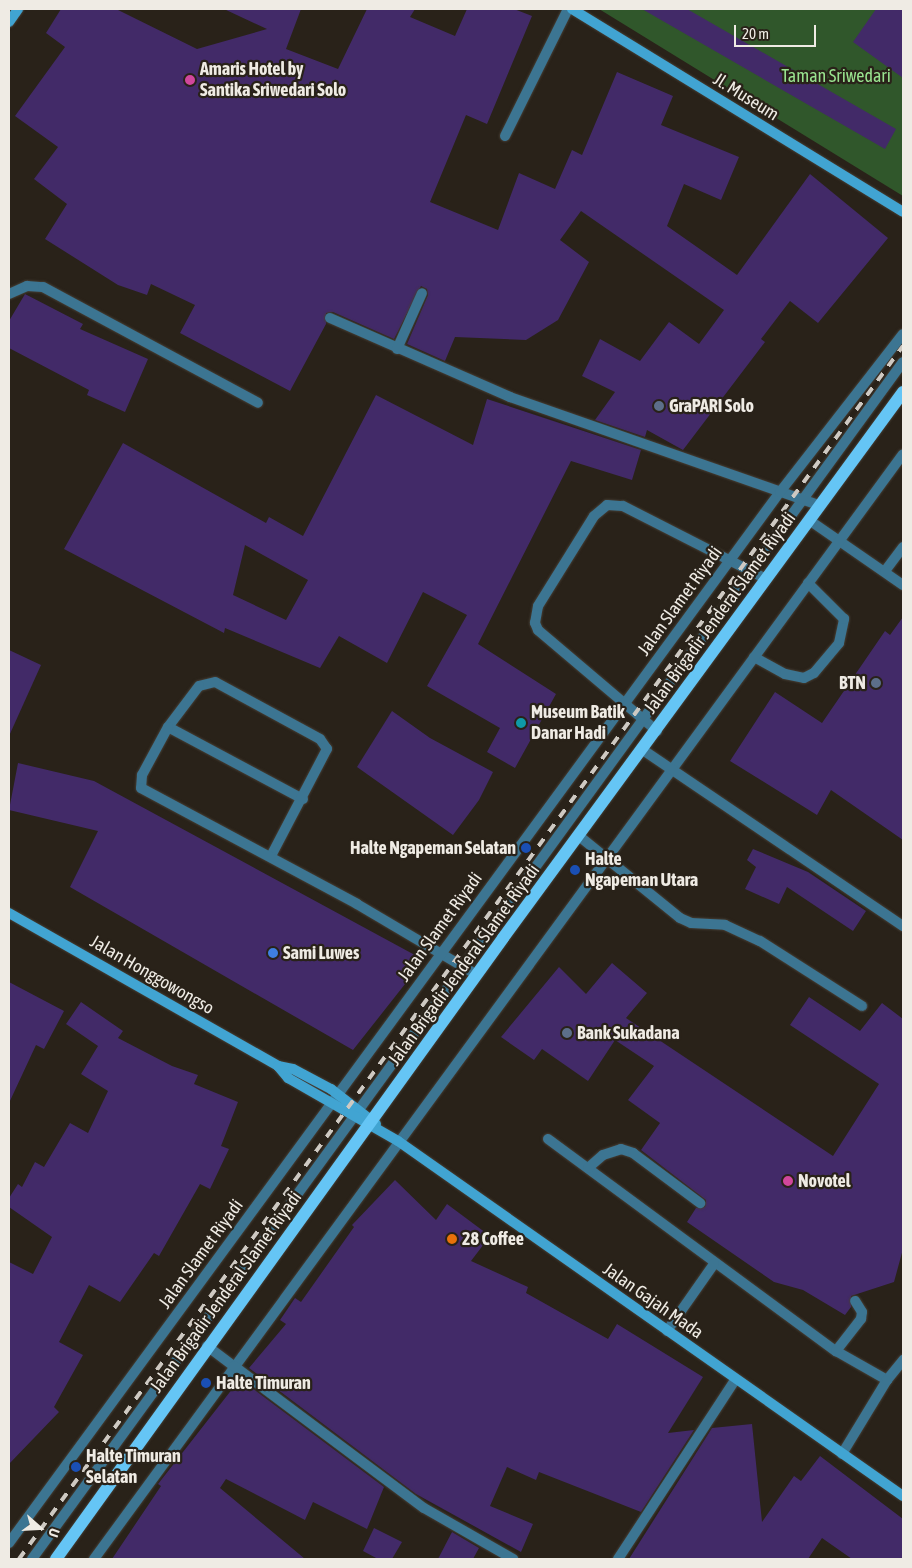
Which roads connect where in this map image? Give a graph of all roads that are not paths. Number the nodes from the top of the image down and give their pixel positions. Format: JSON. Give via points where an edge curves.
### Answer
{"nodes":[{"id":1,"x":568,"y":9,"type":"edge"},
{"id":2,"x":572,"y":9,"type":"edge"},
{"id":3,"x":506,"y":136,"type":"dead end"},
{"id":4,"x":903,"y":212,"type":"edge"},
{"id":5,"x":422,"y":293,"type":"dead end"},
{"id":6,"x":9,"y":294,"type":"edge"},
{"id":7,"x":330,"y":318,"type":"dead end"},
{"id":8,"x":903,"y":334,"type":"edge"},
{"id":9,"x":398,"y":350,"type":"junction"},
{"id":10,"x":903,"y":362,"type":"edge"},
{"id":11,"x":903,"y":392,"type":"edge"},
{"id":12,"x":258,"y":403,"type":"dead end"},
{"id":13,"x":903,"y":454,"type":"edge"},
{"id":14,"x":780,"y":492,"type":"junction"},
{"id":15,"x":803,"y":500,"type":"junction"},
{"id":16,"x":820,"y":505,"type":"junction"},
{"id":17,"x":809,"y":520,"type":"junction"},
{"id":18,"x":839,"y":540,"type":"junction"},
{"id":19,"x":903,"y":547,"type":"edge"},
{"id":20,"x":730,"y":560,"type":"junction"},
{"id":21,"x":751,"y":571,"type":"junction"},
{"id":22,"x":884,"y":571,"type":"junction"},
{"id":23,"x":766,"y":579,"type":"junction"},
{"id":24,"x":808,"y":583,"type":"junction"},
{"id":25,"x":903,"y":585,"type":"edge"},
{"id":26,"x":754,"y":657,"type":"junction"},
{"id":27,"x":625,"y":704,"type":"junction"},
{"id":28,"x":645,"y":720,"type":"junction"},
{"id":29,"x":168,"y":727,"type":"junction"},
{"id":30,"x":657,"y":731,"type":"junction"},
{"id":31,"x":643,"y":750,"type":"junction"},
{"id":32,"x":670,"y":771,"type":"junction"},
{"id":33,"x":303,"y":799,"type":"junction"},
{"id":34,"x":579,"y":836,"type":"junction"},
{"id":35,"x":271,"y":856,"type":"junction"},
{"id":36,"x":608,"y":856,"type":"junction"},
{"id":37,"x":9,"y":913,"type":"edge"},
{"id":38,"x":903,"y":926,"type":"edge"},
{"id":39,"x":441,"y":954,"type":"junction"},
{"id":40,"x":463,"y":967,"type":"junction"},
{"id":41,"x":477,"y":975,"type":"junction"},
{"id":42,"x":862,"y":1006,"type":"dead end"},
{"id":43,"x":278,"y":1066,"type":"junction"},
{"id":44,"x":338,"y":1095,"type":"junction"},
{"id":45,"x":332,"y":1105,"type":"junction"},
{"id":46,"x":358,"y":1114,"type":"junction"},
{"id":47,"x":372,"y":1124,"type":"junction"},
{"id":48,"x":548,"y":1138,"type":"dead end"},
{"id":49,"x":398,"y":1142,"type":"junction"},
{"id":50,"x":588,"y":1168,"type":"junction"},
{"id":51,"x":700,"y":1203,"type":"dead end"},
{"id":52,"x":714,"y":1264,"type":"junction"},
{"id":53,"x":855,"y":1301,"type":"dead end"},
{"id":54,"x":667,"y":1331,"type":"junction"},
{"id":55,"x":207,"y":1346,"type":"junction"},
{"id":56,"x":836,"y":1351,"type":"junction"},
{"id":57,"x":903,"y":1360,"type":"edge"},
{"id":58,"x":234,"y":1366,"type":"junction"},
{"id":59,"x":736,"y":1379,"type":"junction"},
{"id":60,"x":887,"y":1380,"type":"junction"},
{"id":61,"x":842,"y":1454,"type":"junction"},
{"id":62,"x":903,"y":1496,"type":"edge"},
{"id":63,"x":9,"y":1543,"type":"edge"},
{"id":64,"x":32,"y":1559,"type":"edge"},
{"id":65,"x":56,"y":1559,"type":"edge"},
{"id":66,"x":94,"y":1559,"type":"edge"},
{"id":67,"x":513,"y":1559,"type":"edge"},
{"id":68,"x":618,"y":1559,"type":"edge"}],
"edges":[{"from":1,"to":3,"type":"street"},
{"from":2,"to":4,"type":"main road","name":"Jl. Museum"},
{"from":5,"to":9,"type":"street"},
{"from":6,"to":12,"type":"street","via":[[27,286],[43,287]]},
{"from":7,"to":9,"type":"street"},
{"from":8,"to":14,"type":"street","name":"Jalan Slamet Riyadi"},
{"from":9,"to":14,"type":"street","via":[[510,397]]},
{"from":10,"to":15,"type":"street"},
{"from":11,"to":16,"type":"main road","name":"Jalan Brigadir Jenderal Slamet Riyadi"},
{"from":13,"to":18,"type":"street"},
{"from":14,"to":15,"type":"street"},
{"from":14,"to":20,"type":"street","name":"Jalan Slamet Riyadi"},
{"from":15,"to":16,"type":"street"},
{"from":15,"to":21,"type":"street"},
{"from":16,"to":17,"type":"main road","name":"Jalan Brigadir Jenderal Slamet Riyadi"},
{"from":17,"to":18,"type":"street"},
{"from":17,"to":23,"type":"main road","name":"Jalan Brigadir Jenderal Slamet Riyadi"},
{"from":18,"to":22,"type":"street"},
{"from":18,"to":24,"type":"street"},
{"from":19,"to":22,"type":"street"},
{"from":20,"to":21,"type":"street"},
{"from":20,"to":27,"type":"street","name":"Jalan Slamet Riyadi"},
{"from":20,"to":27,"type":"street","via":[[623,506],[607,505],[594,516],[538,606],[534,623],[538,630]]},
{"from":21,"to":23,"type":"street"},
{"from":21,"to":28,"type":"street"},
{"from":22,"to":25,"type":"street"},
{"from":23,"to":30,"type":"main road","name":"Jalan Brigadir Jenderal Slamet Riyadi"},
{"from":24,"to":26,"type":"street"},
{"from":24,"to":26,"type":"street","via":[[844,619],[840,643],[814,673],[804,678],[786,674]]},
{"from":26,"to":32,"type":"street"},
{"from":27,"to":28,"type":"street"},
{"from":27,"to":39,"type":"street","name":"Jalan Slamet Riyadi"},
{"from":28,"to":30,"type":"street"},
{"from":28,"to":40,"type":"street"},
{"from":29,"to":33,"type":"street"},
{"from":29,"to":33,"type":"street","via":[[199,686],[215,682],[320,739],[327,749]]},
{"from":29,"to":35,"type":"street","via":[[142,775],[141,788]]},
{"from":30,"to":31,"type":"main road","name":"Jalan Brigadir Jenderal Slamet Riyadi"},
{"from":31,"to":32,"type":"street"},
{"from":31,"to":34,"type":"main road","name":"Jalan Brigadir Jenderal Slamet Riyadi"},
{"from":32,"to":36,"type":"street"},
{"from":32,"to":38,"type":"street","via":[[803,855]]},
{"from":33,"to":35,"type":"street"},
{"from":34,"to":36,"type":"street"},
{"from":34,"to":41,"type":"main road","name":"Jalan Brigadir Jenderal Slamet Riyadi"},
{"from":35,"to":39,"type":"street"},
{"from":36,"to":42,"type":"street","via":[[680,918],[691,923],[725,925],[760,941]]},
{"from":36,"to":49,"type":"street"},
{"from":37,"to":43,"type":"main road","name":"Jalan Honggowongso"},
{"from":39,"to":40,"type":"street"},
{"from":39,"to":44,"type":"street","name":"Jalan Slamet Riyadi"},
{"from":40,"to":41,"type":"street"},
{"from":40,"to":46,"type":"street"},
{"from":41,"to":47,"type":"main road","name":"Jalan Brigadir Jenderal Slamet Riyadi"},
{"from":43,"to":44,"type":"main road","name":"Jalan Honggowongso","via":[[294,1069]]},
{"from":43,"to":45,"type":"main road","name":"Jalan Honggowongso","via":[[288,1078]]},
{"from":44,"to":45,"type":"street","name":"Jalan Slamet Riyadi"},
{"from":44,"to":46,"type":"main road","name":"Jalan Honggowongso"},
{"from":45,"to":46,"type":"main road","name":"Jalan Honggowongso"},
{"from":45,"to":63,"type":"street","name":"Jalan Slamet Riyadi"},
{"from":46,"to":47,"type":"main road","name":"Jalan Honggowongso"},
{"from":46,"to":64,"type":"street"},
{"from":47,"to":49,"type":"main road","name":"Jalan Gajah Mada"},
{"from":47,"to":55,"type":"main road","name":"Jalan Brigadir Jenderal Slamet Riyadi"},
{"from":48,"to":50,"type":"street"},
{"from":49,"to":54,"type":"main road","name":"Jalan Gajah Mada"},
{"from":49,"to":58,"type":"street"},
{"from":50,"to":51,"type":"street","via":[[602,1155],[621,1149],[633,1153]]},
{"from":50,"to":52,"type":"street"},
{"from":52,"to":54,"type":"street"},
{"from":52,"to":56,"type":"street"},
{"from":53,"to":56,"type":"street","via":[[862,1312],[861,1319]]},
{"from":54,"to":59,"type":"main road","name":"Jalan Gajah Mada"},
{"from":55,"to":58,"type":"street"},
{"from":55,"to":65,"type":"main road","name":"Jalan Brigadir Jenderal Slamet Riyadi"},
{"from":56,"to":60,"type":"street"},
{"from":57,"to":60,"type":"street"},
{"from":58,"to":66,"type":"street"},
{"from":58,"to":67,"type":"street","via":[[424,1508]]},
{"from":59,"to":61,"type":"main road","name":"Jalan Gajah Mada"},
{"from":59,"to":68,"type":"street"},
{"from":60,"to":61,"type":"street"},
{"from":61,"to":62,"type":"main road","name":"Jalan Gajah Mada"}]}
